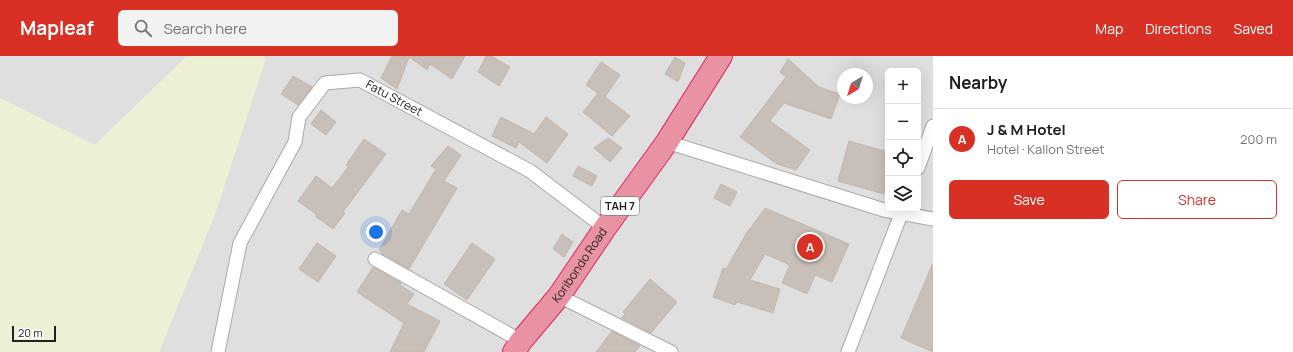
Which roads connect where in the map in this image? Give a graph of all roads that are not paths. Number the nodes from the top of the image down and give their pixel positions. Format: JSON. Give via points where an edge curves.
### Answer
{"nodes":[{"id":1,"x":721,"y":56,"type":"edge"},
{"id":2,"x":933,"y":126,"type":"edge"},
{"id":3,"x":667,"y":142,"type":"junction"},
{"id":4,"x":921,"y":160,"type":"edge"},
{"id":5,"x":885,"y":210,"type":"edge"},
{"id":6,"x":903,"y":212,"type":"edge"},
{"id":7,"x":907,"y":212,"type":"edge"},
{"id":8,"x":933,"y":219,"type":"edge"},
{"id":9,"x":605,"y":228,"type":"junction"},
{"id":10,"x":375,"y":259,"type":"dead end"},
{"id":11,"x":559,"y":296,"type":"junction"},
{"id":12,"x":517,"y":346,"type":"edge"},
{"id":13,"x":218,"y":352,"type":"edge"},
{"id":14,"x":671,"y":352,"type":"edge"},
{"id":15,"x":848,"y":352,"type":"edge"}],
"edges":[{"from":1,"to":3,"type":"highway","name":"Koribondo Road","number":"TAH 7"},
{"from":2,"to":4,"type":"street"},
{"from":3,"to":5,"type":"street"},
{"from":3,"to":9,"type":"highway","name":"Koribondo Road","number":"TAH 7"},
{"from":6,"to":15,"type":"street"},
{"from":7,"to":8,"type":"street"},
{"from":9,"to":11,"type":"highway","name":"Koribondo Road","number":"TAH 7"},
{"from":9,"to":13,"type":"street","name":"Fatu Street","via":[[530,171],[360,80],[325,83],[299,117],[295,142],[240,243]]},
{"from":10,"to":12,"type":"street"},
{"from":11,"to":12,"type":"highway","name":"Koribondo Road","number":"TAH 7"},
{"from":11,"to":14,"type":"street"}]}
